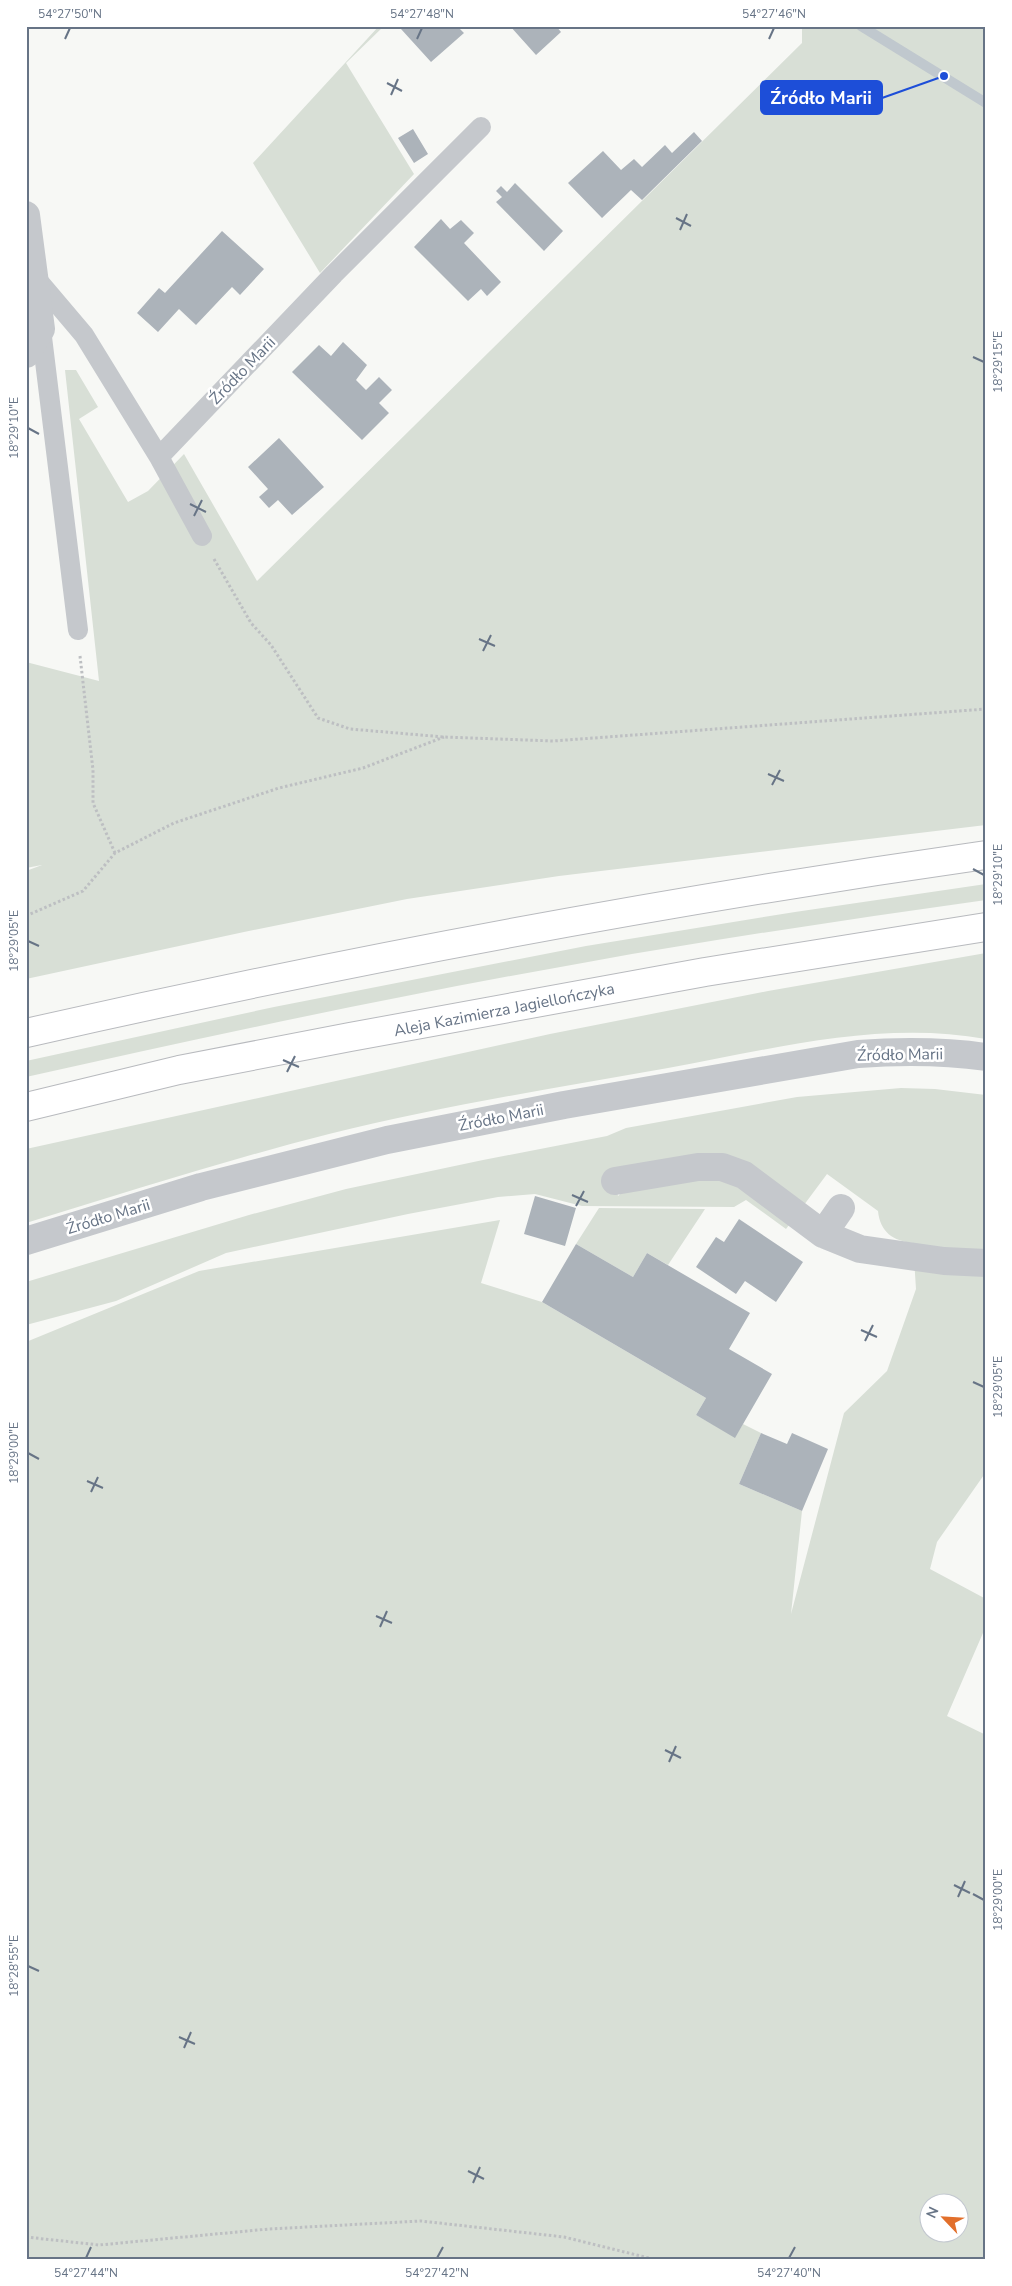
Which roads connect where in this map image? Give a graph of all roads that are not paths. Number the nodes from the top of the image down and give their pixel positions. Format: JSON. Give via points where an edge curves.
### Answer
{"nodes":[{"id":1,"x":481,"y":127,"type":"dead end"},
{"id":2,"x":26,"y":214,"type":"edge"},
{"id":3,"x":34,"y":276,"type":"junction"},
{"id":4,"x":41,"y":329,"type":"junction"},
{"id":5,"x":26,"y":354,"type":"edge"},
{"id":6,"x":159,"y":457,"type":"junction"},
{"id":7,"x":202,"y":536,"type":"road end"},
{"id":8,"x":78,"y":630,"type":"road end"},
{"id":9,"x":986,"y":855,"type":"edge"},
{"id":10,"x":986,"y":927,"type":"edge"},
{"id":11,"x":26,"y":1033,"type":"edge"},
{"id":12,"x":986,"y":1057,"type":"edge"},
{"id":13,"x":26,"y":1107,"type":"edge"},
{"id":14,"x":615,"y":1181,"type":"dead end"},
{"id":15,"x":841,"y":1208,"type":"dead end"},
{"id":16,"x":822,"y":1234,"type":"junction"},
{"id":17,"x":26,"y":1242,"type":"edge"},
{"id":18,"x":986,"y":1264,"type":"edge"}],
"edges":[{"from":1,"to":6,"type":"lane","name":"Źródło Marii","via":[[334,274]]},
{"from":2,"to":3,"type":"street"},
{"from":3,"to":4,"type":"street"},
{"from":3,"to":6,"type":"lane","via":[[84,335]]},
{"from":4,"to":5,"type":"street"},
{"from":4,"to":8,"type":"lane"},
{"from":6,"to":7,"type":"lane"},
{"from":9,"to":11,"type":"highway","via":[[654,906],[444,944]]},
{"from":10,"to":13,"type":"highway","name":"Aleja Kazimierza Jagiellończyka","via":[[705,972],[350,1037],[179,1070]]},
{"from":12,"to":17,"type":"street","name":"Źródło Marii","via":[[900,1051],[858,1054],[469,1123],[331,1153],[201,1187]]},
{"from":14,"to":16,"type":"street","via":[[698,1167],[722,1167],[744,1176]]},
{"from":15,"to":16,"type":"street"},
{"from":16,"to":18,"type":"street","via":[[860,1249]]}]}
